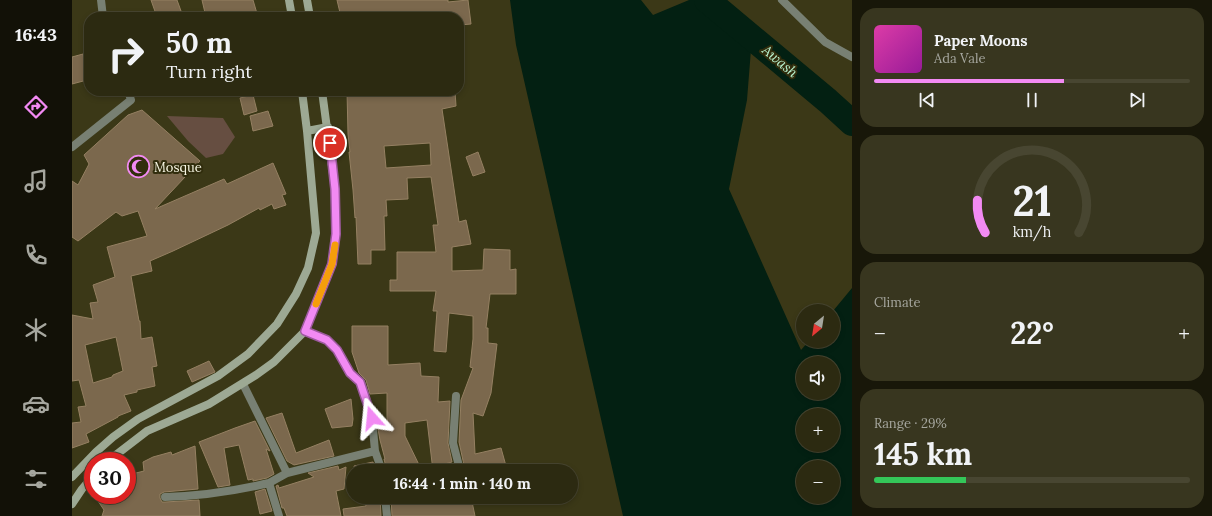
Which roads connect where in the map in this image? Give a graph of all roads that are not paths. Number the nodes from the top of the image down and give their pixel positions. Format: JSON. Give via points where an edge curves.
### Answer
{"nodes":[{"id":1,"x":101,"y":0,"type":"edge"},
{"id":2,"x":289,"y":0,"type":"edge"},
{"id":3,"x":307,"y":0,"type":"edge"},
{"id":4,"x":782,"y":0,"type":"edge"},
{"id":5,"x":103,"y":12,"type":"edge"},
{"id":6,"x":291,"y":12,"type":"edge"},
{"id":7,"x":309,"y":12,"type":"edge"},
{"id":8,"x":852,"y":57,"type":"edge"},
{"id":9,"x":130,"y":96,"type":"edge"},
{"id":10,"x":303,"y":96,"type":"edge"},
{"id":11,"x":323,"y":96,"type":"edge"},
{"id":12,"x":328,"y":127,"type":"junction"},
{"id":13,"x":308,"y":131,"type":"junction"},
{"id":14,"x":72,"y":147,"type":"edge"},
{"id":15,"x":305,"y":331,"type":"junction"},
{"id":16,"x":242,"y":384,"type":"junction"},
{"id":17,"x":456,"y":396,"type":"dead end"},
{"id":18,"x":375,"y":451,"type":"junction"},
{"id":19,"x":120,"y":452,"type":"edge"},
{"id":20,"x":380,"y":464,"type":"edge"},
{"id":21,"x":458,"y":464,"type":"edge"},
{"id":22,"x":286,"y":473,"type":"junction"},
{"id":23,"x":72,"y":477,"type":"edge"},
{"id":24,"x":269,"y":483,"type":"junction"},
{"id":25,"x":84,"y":488,"type":"edge"},
{"id":26,"x":165,"y":498,"type":"dead end"},
{"id":27,"x":72,"y":504,"type":"edge"},
{"id":28,"x":386,"y":504,"type":"edge"},
{"id":29,"x":279,"y":516,"type":"edge"},
{"id":30,"x":387,"y":516,"type":"edge"}],
"edges":[{"from":1,"to":5,"type":"street"},
{"from":2,"to":6,"type":"main road"},
{"from":3,"to":7,"type":"main road"},
{"from":4,"to":8,"type":"street","via":[[825,42]]},
{"from":9,"to":14,"type":"street","via":[[131,100]]},
{"from":10,"to":13,"type":"main road"},
{"from":11,"to":12,"type":"main road"},
{"from":12,"to":13,"type":"main road"},
{"from":12,"to":15,"type":"main road","via":[[335,189],[336,234],[332,264]]},
{"from":13,"to":23,"type":"main road","via":[[316,233],[308,268],[296,294],[277,324],[248,354],[218,376],[138,419],[113,436]]},
{"from":15,"to":16,"type":"main road","via":[[274,362]]},
{"from":15,"to":18,"type":"street","via":[[327,340],[337,350],[350,373],[360,382],[372,418]]},
{"from":16,"to":19,"type":"main road","via":[[209,404],[147,431]]},
{"from":16,"to":22,"type":"street"},
{"from":17,"to":21,"type":"street","via":[[453,443]]},
{"from":18,"to":20,"type":"street"},
{"from":18,"to":22,"type":"street"},
{"from":22,"to":24,"type":"street"},
{"from":24,"to":26,"type":"street","via":[[229,492]]},
{"from":24,"to":29,"type":"street"},
{"from":25,"to":27,"type":"main road"},
{"from":28,"to":30,"type":"street"}]}
